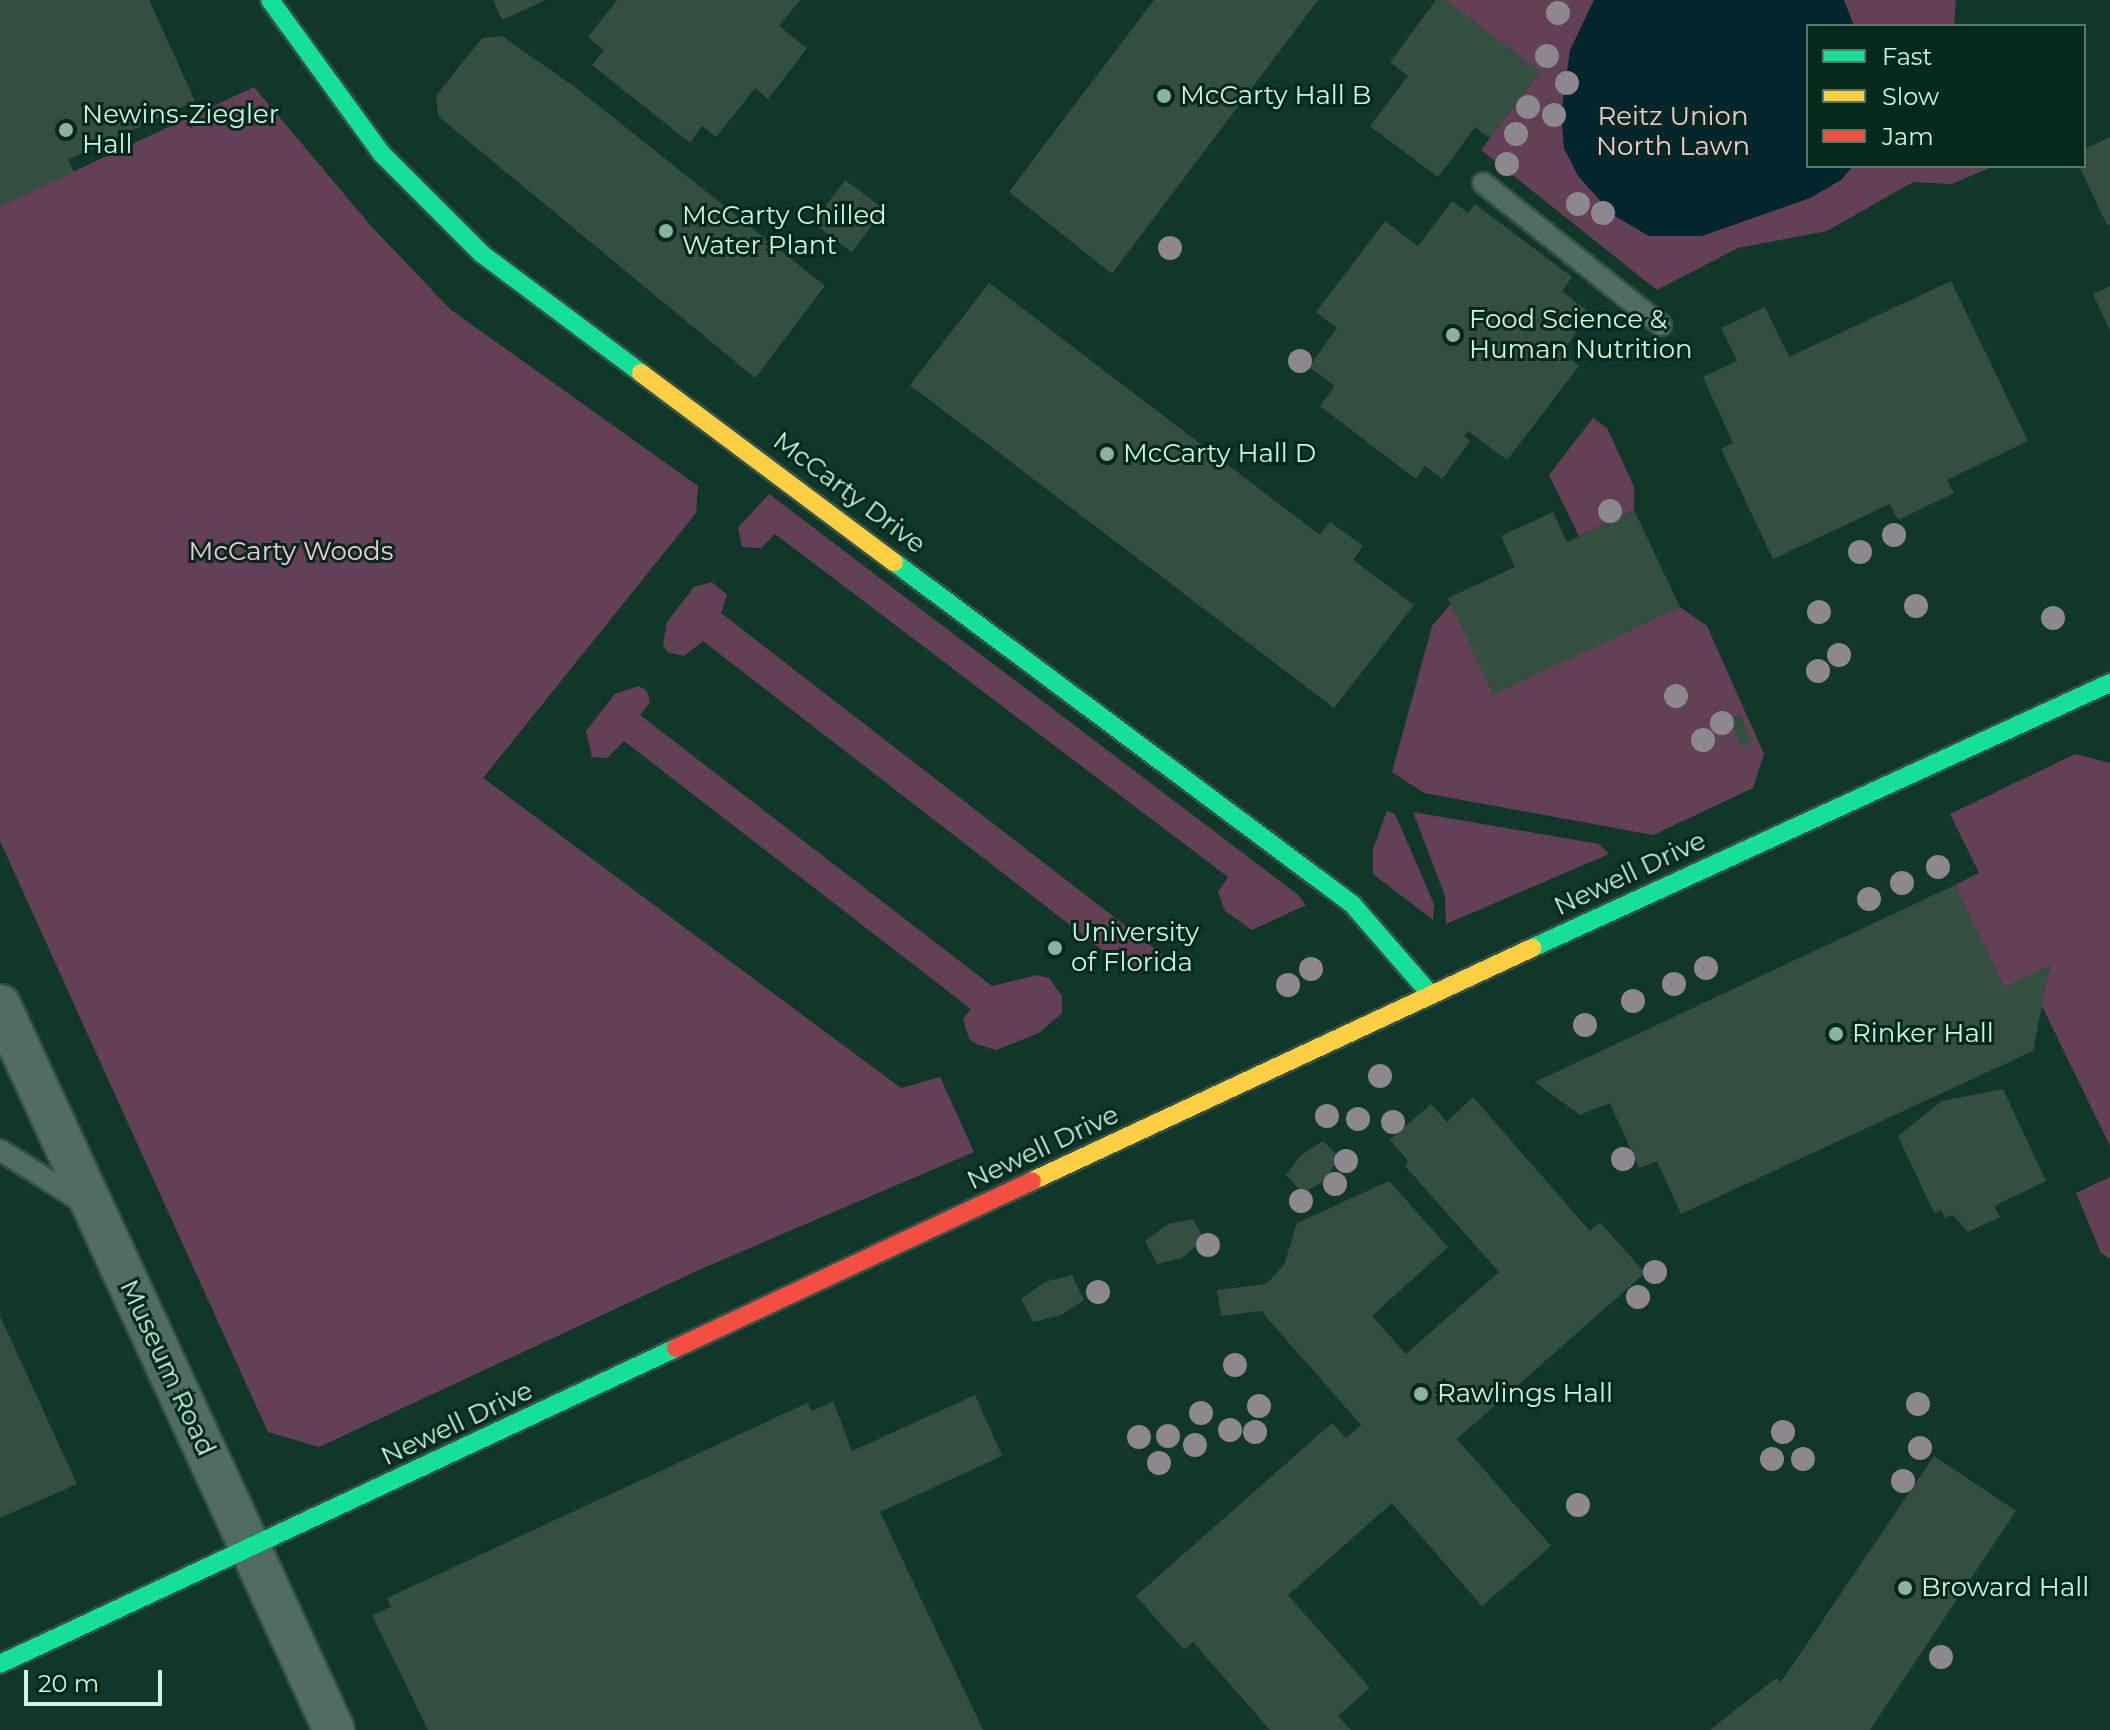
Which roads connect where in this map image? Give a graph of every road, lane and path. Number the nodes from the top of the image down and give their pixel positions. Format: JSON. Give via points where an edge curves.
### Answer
{"nodes":[{"id":1,"x":270,"y":0,"type":"edge"},
{"id":2,"x":1483,"y":183,"type":"dead end"},
{"id":3,"x":1661,"y":325,"type":"dead end"},
{"id":4,"x":2110,"y":683,"type":"edge"},
{"id":5,"x":1431,"y":995,"type":"junction"},
{"id":6,"x":0,"y":1005,"type":"edge"},
{"id":7,"x":0,"y":1150,"type":"edge"},
{"id":8,"x":95,"y":1212,"type":"junction"},
{"id":9,"x":251,"y":1548,"type":"junction"},
{"id":10,"x":0,"y":1664,"type":"edge"},
{"id":11,"x":334,"y":1730,"type":"edge"}],
"edges":[{"from":1,"to":5,"type":"street","name":"McCarty Drive","via":[[382,154],[482,254],[1352,904]]},
{"from":2,"to":3,"type":"lane"},
{"from":4,"to":5,"type":"street","name":"Newell Drive"},
{"from":5,"to":9,"type":"street","name":"Newell Drive"},
{"from":6,"to":8,"type":"street","name":"Museum Road"},
{"from":7,"to":8,"type":"lane"},
{"from":8,"to":9,"type":"street","name":"Museum Road"},
{"from":9,"to":10,"type":"street","name":"Newell Drive"},
{"from":9,"to":11,"type":"street","name":"Museum Road"}]}
